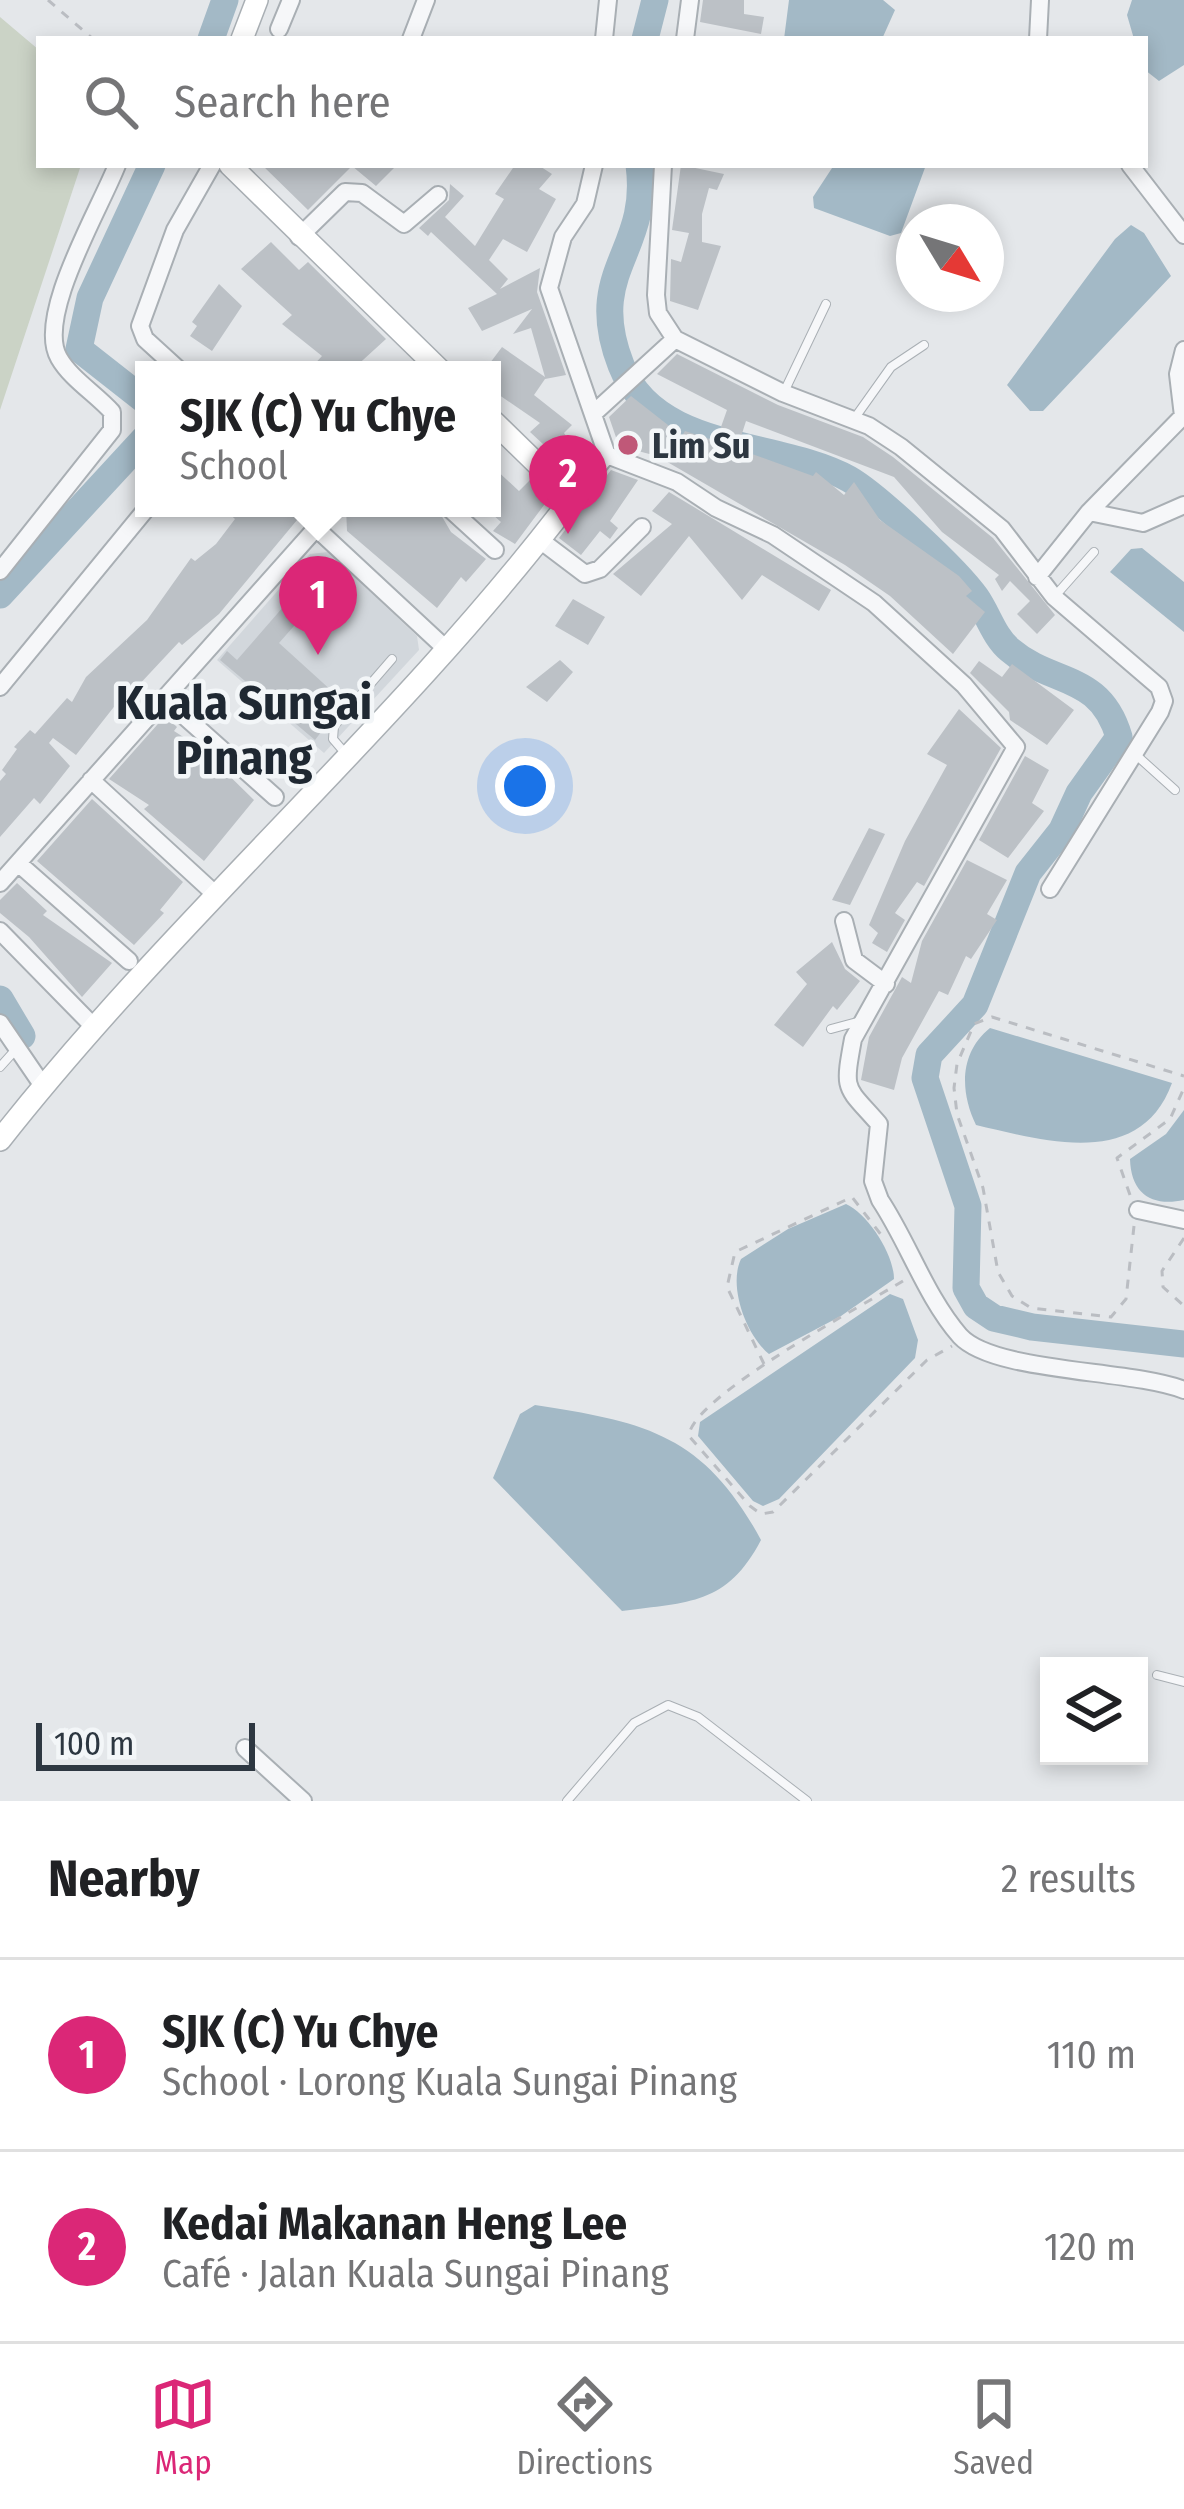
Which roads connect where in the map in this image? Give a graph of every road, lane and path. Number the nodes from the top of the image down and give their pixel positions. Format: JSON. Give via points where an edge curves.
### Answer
{"nodes":[{"id":1,"x":48,"y":0,"type":"edge"},
{"id":2,"x":257,"y":0,"type":"edge"},
{"id":3,"x":291,"y":0,"type":"edge"},
{"id":4,"x":426,"y":0,"type":"edge"},
{"id":5,"x":608,"y":0,"type":"edge"},
{"id":6,"x":690,"y":0,"type":"edge"},
{"id":7,"x":1040,"y":0,"type":"edge"},
{"id":8,"x":279,"y":29,"type":"dead end"},
{"id":9,"x":90,"y":36,"type":"edge"},
{"id":10,"x":243,"y":36,"type":"edge"},
{"id":11,"x":412,"y":36,"type":"edge"},
{"id":12,"x":604,"y":36,"type":"edge"},
{"id":13,"x":685,"y":36,"type":"edge"},
{"id":14,"x":1038,"y":36,"type":"edge"},
{"id":15,"x":116,"y":168,"type":"edge"},
{"id":16,"x":210,"y":168,"type":"edge"},
{"id":17,"x":233,"y":168,"type":"edge"},
{"id":18,"x":593,"y":168,"type":"edge"},
{"id":19,"x":663,"y":168,"type":"edge"},
{"id":20,"x":1132,"y":168,"type":"edge"},
{"id":21,"x":438,"y":195,"type":"dead end"},
{"id":22,"x":1184,"y":235,"type":"edge"},
{"id":23,"x":299,"y":237,"type":"junction"},
{"id":24,"x":826,"y":304,"type":"dead end"},
{"id":25,"x":675,"y":339,"type":"junction"},
{"id":26,"x":924,"y":345,"type":"dead end"},
{"id":27,"x":1184,"y":350,"type":"edge"},
{"id":28,"x":169,"y":361,"type":"edge"},
{"id":29,"x":430,"y":361,"type":"edge"},
{"id":30,"x":783,"y":393,"type":"junction"},
{"id":31,"x":598,"y":409,"type":"junction"},
{"id":32,"x":1184,"y":417,"type":"edge"},
{"id":33,"x":853,"y":420,"type":"junction"},
{"id":34,"x":501,"y":429,"type":"edge"},
{"id":35,"x":607,"y":455,"type":"junction"},
{"id":36,"x":572,"y":498,"type":"junction"},
{"id":37,"x":1184,"y":505,"type":"edge"},
{"id":38,"x":1089,"y":512,"type":"junction"},
{"id":39,"x":140,"y":517,"type":"edge"},
{"id":40,"x":326,"y":517,"type":"edge"},
{"id":41,"x":459,"y":517,"type":"edge"},
{"id":42,"x":642,"y":527,"type":"dead end"},
{"id":43,"x":316,"y":528,"type":"junction"},
{"id":44,"x":540,"y":540,"type":"junction"},
{"id":45,"x":495,"y":550,"type":"dead end"},
{"id":46,"x":1094,"y":552,"type":"dead end"},
{"id":47,"x":0,"y":571,"type":"edge"},
{"id":48,"x":1037,"y":577,"type":"junction"},
{"id":49,"x":1054,"y":598,"type":"junction"},
{"id":50,"x":444,"y":647,"type":"junction"},
{"id":51,"x":392,"y":659,"type":"dead end"},
{"id":52,"x":0,"y":687,"type":"edge"},
{"id":53,"x":164,"y":698,"type":"junction"},
{"id":54,"x":1134,"y":753,"type":"junction"},
{"id":55,"x":346,"y":754,"type":"junction"},
{"id":56,"x":92,"y":780,"type":"junction"},
{"id":57,"x":1175,"y":790,"type":"dead end"},
{"id":58,"x":275,"y":797,"type":"dead end"},
{"id":59,"x":18,"y":862,"type":"junction"},
{"id":60,"x":0,"y":883,"type":"edge"},
{"id":61,"x":1050,"y":889,"type":"dead end"},
{"id":62,"x":215,"y":894,"type":"junction"},
{"id":63,"x":844,"y":921,"type":"dead end"},
{"id":64,"x":0,"y":931,"type":"edge"},
{"id":65,"x":129,"y":961,"type":"dead end"},
{"id":66,"x":886,"y":984,"type":"junction"},
{"id":67,"x":864,"y":1020,"type":"junction"},
{"id":68,"x":0,"y":1023,"type":"edge"},
{"id":69,"x":94,"y":1027,"type":"junction"},
{"id":70,"x":831,"y":1029,"type":"dead end"},
{"id":71,"x":19,"y":1046,"type":"junction"},
{"id":72,"x":0,"y":1067,"type":"edge"},
{"id":73,"x":1184,"y":1076,"type":"edge"},
{"id":74,"x":43,"y":1086,"type":"junction"},
{"id":75,"x":1184,"y":1088,"type":"edge"},
{"id":76,"x":0,"y":1141,"type":"edge"},
{"id":77,"x":1138,"y":1210,"type":"junction"},
{"id":78,"x":1184,"y":1220,"type":"edge"},
{"id":79,"x":1184,"y":1238,"type":"edge"},
{"id":80,"x":884,"y":1240,"type":"dead end"},
{"id":81,"x":908,"y":1278,"type":"dead end"},
{"id":82,"x":1184,"y":1306,"type":"edge"},
{"id":83,"x":964,"y":1340,"type":"junction"},
{"id":84,"x":765,"y":1366,"type":"junction"},
{"id":85,"x":1184,"y":1390,"type":"edge"},
{"id":86,"x":1157,"y":1675,"type":"dead end"},
{"id":87,"x":1184,"y":1682,"type":"edge"},
{"id":88,"x":245,"y":1748,"type":"dead end"},
{"id":89,"x":303,"y":1801,"type":"edge"},
{"id":90,"x":567,"y":1801,"type":"edge"},
{"id":91,"x":807,"y":1801,"type":"edge"}],
"edges":[{"from":1,"to":9,"type":"path"},
{"from":2,"to":10,"type":"street"},
{"from":3,"to":8,"type":"street"},
{"from":4,"to":11,"type":"street"},
{"from":5,"to":12,"type":"street"},
{"from":6,"to":13,"type":"street"},
{"from":7,"to":14,"type":"street"},
{"from":15,"to":47,"type":"street","via":[[52,327],[59,358],[114,423]]},
{"from":16,"to":28,"type":"street","via":[[176,230],[140,326]]},
{"from":17,"to":23,"type":"street"},
{"from":18,"to":31,"type":"street","via":[[548,279]]},
{"from":19,"to":25,"type":"street","via":[[656,295]]},
{"from":20,"to":22,"type":"street"},
{"from":21,"to":23,"type":"street","via":[[404,224],[362,193],[345,191]]},
{"from":23,"to":29,"type":"street"},
{"from":24,"to":30,"type":"lane"},
{"from":25,"to":30,"type":"street"},
{"from":25,"to":31,"type":"street"},
{"from":26,"to":33,"type":"lane","via":[[891,368]]},
{"from":27,"to":32,"type":"street"},
{"from":30,"to":33,"type":"street"},
{"from":31,"to":35,"type":"street"},
{"from":32,"to":38,"type":"street"},
{"from":33,"to":48,"type":"street","via":[[901,447],[1002,529]]},
{"from":34,"to":36,"type":"street"},
{"from":35,"to":36,"type":"street"},
{"from":35,"to":66,"type":"street","via":[[782,539],[859,592],[928,649],[1013,741],[1014,759]]},
{"from":36,"to":44,"type":"street"},
{"from":37,"to":38,"type":"street","via":[[1142,524]]},
{"from":38,"to":48,"type":"street"},
{"from":39,"to":52,"type":"street"},
{"from":40,"to":43,"type":"street"},
{"from":41,"to":45,"type":"street"},
{"from":42,"to":44,"type":"street","via":[[586,574]]},
{"from":43,"to":50,"type":"street"},
{"from":43,"to":53,"type":"street"},
{"from":44,"to":50,"type":"street"},
{"from":46,"to":49,"type":"lane"},
{"from":48,"to":49,"type":"street"},
{"from":49,"to":54,"type":"street","via":[[1162,691],[1162,706]]},
{"from":50,"to":55,"type":"street"},
{"from":51,"to":55,"type":"lane","via":[[336,722],[333,740]]},
{"from":53,"to":56,"type":"street"},
{"from":53,"to":58,"type":"street"},
{"from":54,"to":57,"type":"lane"},
{"from":54,"to":61,"type":"street"},
{"from":55,"to":62,"type":"street"},
{"from":56,"to":59,"type":"street"},
{"from":56,"to":62,"type":"street"},
{"from":59,"to":60,"type":"street"},
{"from":59,"to":65,"type":"street"},
{"from":62,"to":69,"type":"street"},
{"from":63,"to":66,"type":"street","via":[[854,960]]},
{"from":64,"to":69,"type":"street"},
{"from":66,"to":67,"type":"street"},
{"from":67,"to":70,"type":"lane"},
{"from":67,"to":83,"type":"street","via":[[845,1085],[879,1124],[874,1188]]},
{"from":68,"to":71,"type":"street"},
{"from":69,"to":74,"type":"street"},
{"from":71,"to":72,"type":"lane"},
{"from":71,"to":74,"type":"street"},
{"from":73,"to":77,"type":"path","via":[[992,1017],[974,1024],[957,1064],[957,1114],[983,1188],[998,1272],[1012,1296],[1031,1308],[1111,1317],[1126,1299]]},
{"from":74,"to":76,"type":"street"},
{"from":75,"to":77,"type":"path","via":[[1169,1119],[1117,1158]]},
{"from":77,"to":78,"type":"street"},
{"from":79,"to":82,"type":"path","via":[[1162,1271],[1163,1287]]},
{"from":80,"to":84,"type":"path","via":[[852,1197],[735,1252],[727,1287]]},
{"from":81,"to":84,"type":"path"},
{"from":83,"to":84,"type":"path","via":[[927,1360],[767,1514],[750,1506],[689,1436],[694,1419]]},
{"from":83,"to":85,"type":"street","via":[[1016,1360]]},
{"from":86,"to":87,"type":"lane"},
{"from":88,"to":89,"type":"street"},
{"from":90,"to":91,"type":"lane","via":[[634,1723],[668,1705],[698,1717]]}]}
